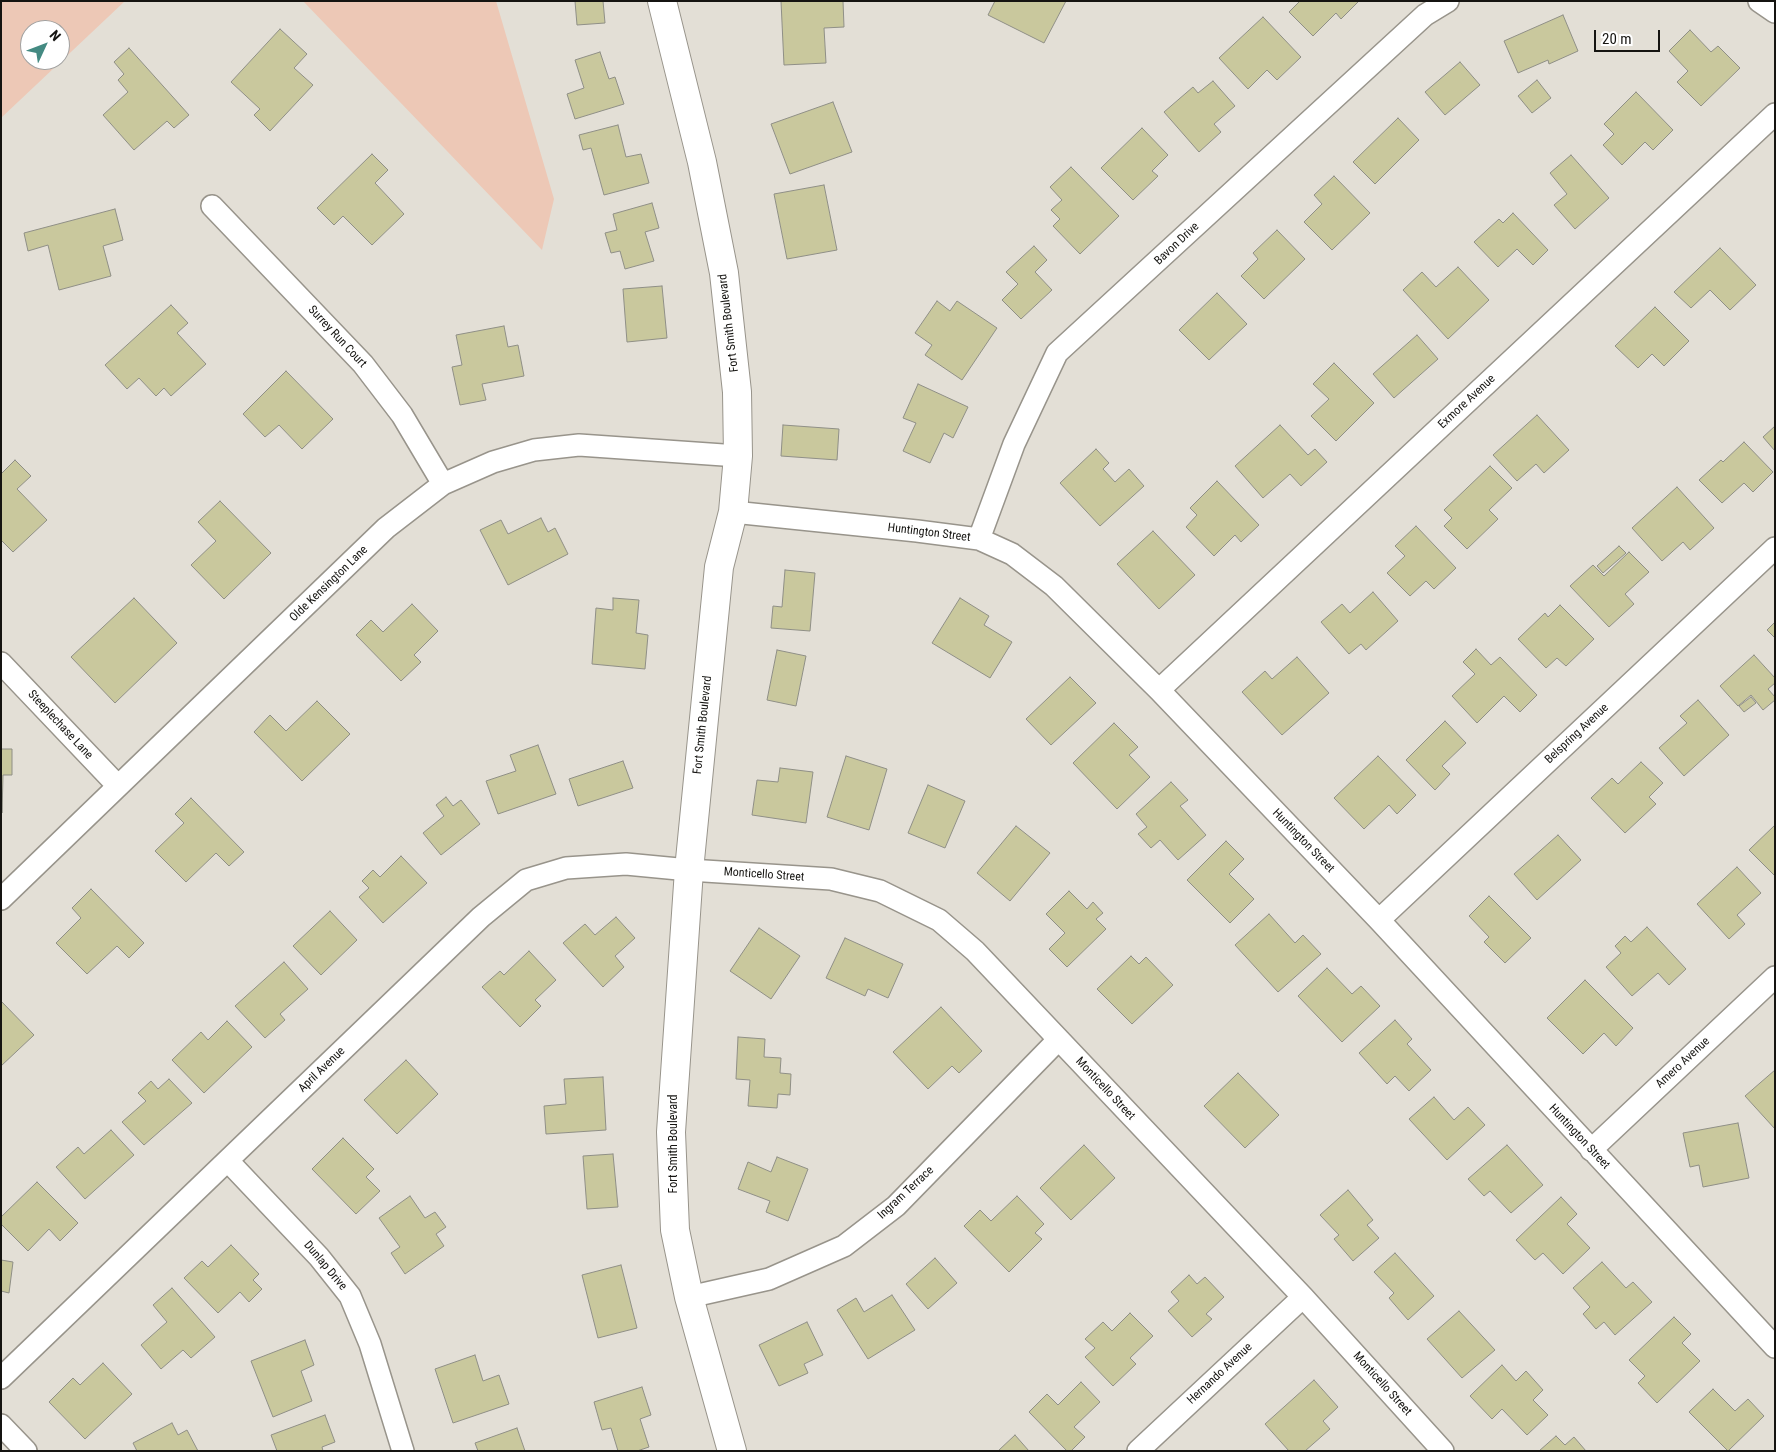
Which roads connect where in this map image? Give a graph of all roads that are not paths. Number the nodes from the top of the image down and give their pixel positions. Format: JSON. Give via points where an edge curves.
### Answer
{"nodes":[{"id":1,"x":662,"y":1,"type":"edge"},
{"id":2,"x":1448,"y":1,"type":"edge"},
{"id":3,"x":1759,"y":1,"type":"edge"},
{"id":4,"x":1775,"y":12,"type":"edge"},
{"id":5,"x":1775,"y":114,"type":"edge"},
{"id":6,"x":212,"y":206,"type":"dead end"},
{"id":7,"x":738,"y":456,"type":"junction"},
{"id":8,"x":443,"y":484,"type":"junction"},
{"id":9,"x":733,"y":512,"type":"junction"},
{"id":10,"x":979,"y":539,"type":"junction"},
{"id":11,"x":1775,"y":548,"type":"edge"},
{"id":12,"x":1,"y":663,"type":"edge"},
{"id":13,"x":1159,"y":690,"type":"junction"},
{"id":14,"x":118,"y":786,"type":"junction"},
{"id":15,"x":689,"y":870,"type":"junction"},
{"id":16,"x":1,"y":898,"type":"edge"},
{"id":17,"x":1379,"y":920,"type":"junction"},
{"id":18,"x":1775,"y":977,"type":"edge"},
{"id":19,"x":1058,"y":1040,"type":"junction"},
{"id":20,"x":1591,"y":1150,"type":"junction"},
{"id":21,"x":228,"y":1162,"type":"junction"},
{"id":22,"x":688,"y":1297,"type":"junction"},
{"id":23,"x":1303,"y":1297,"type":"junction"},
{"id":24,"x":1775,"y":1347,"type":"edge"},
{"id":25,"x":1,"y":1378,"type":"edge"},
{"id":26,"x":1,"y":1425,"type":"edge"},
{"id":27,"x":26,"y":1451,"type":"edge"},
{"id":28,"x":403,"y":1451,"type":"edge"},
{"id":29,"x":732,"y":1451,"type":"edge"},
{"id":30,"x":1138,"y":1451,"type":"edge"},
{"id":31,"x":1443,"y":1451,"type":"edge"}],
"edges":[{"from":1,"to":7,"type":"street","name":"Fort Smith Boulevard","via":[[702,162],[724,273],[737,392]]},
{"from":2,"to":10,"type":"street","name":"Bavon Drive","via":[[1426,15],[1057,353],[1014,444]]},
{"from":3,"to":4,"type":"street"},
{"from":5,"to":13,"type":"street","name":"Exmore Avenue"},
{"from":6,"to":8,"type":"street","name":"Surrey Run Court","via":[[363,364],[402,415]]},
{"from":7,"to":8,"type":"street","name":"Olde Kensington Lane","via":[[579,445],[534,450],[493,462]]},
{"from":7,"to":9,"type":"street","name":"Fort Smith Boulevard"},
{"from":8,"to":14,"type":"street","name":"Olde Kensington Lane","via":[[386,528]]},
{"from":9,"to":10,"type":"street","name":"Huntington Street"},
{"from":9,"to":15,"type":"street","name":"Fort Smith Boulevard","via":[[719,567]]},
{"from":10,"to":13,"type":"street","name":"Huntington Street","via":[[1012,554],[1054,586]]},
{"from":11,"to":17,"type":"street","name":"Belspring Avenue"},
{"from":12,"to":14,"type":"street","name":"Steeplechase Lane"},
{"from":13,"to":17,"type":"street","name":"Huntington Street"},
{"from":14,"to":16,"type":"street","name":"Olde Kensington Lane"},
{"from":15,"to":19,"type":"street","name":"Monticello Street","via":[[831,879],[880,891],[939,920],[975,951]]},
{"from":15,"to":21,"type":"street","name":"April Avenue","via":[[626,864],[566,868],[526,880],[480,917]]},
{"from":15,"to":22,"type":"street","name":"Fort Smith Boulevard","via":[[672,1132],[675,1230]]},
{"from":17,"to":20,"type":"street","name":"Huntington Street"},
{"from":18,"to":20,"type":"street","name":"Amero Avenue"},
{"from":19,"to":22,"type":"street","name":"Ingram Terrace","via":[[896,1206],[844,1246],[769,1279]]},
{"from":19,"to":23,"type":"street","name":"Monticello Street"},
{"from":20,"to":24,"type":"street","name":"Huntington Street"},
{"from":21,"to":25,"type":"street","name":"April Avenue"},
{"from":21,"to":28,"type":"street","name":"Dunlap Drive","via":[[319,1257],[350,1296],[370,1344]]},
{"from":22,"to":29,"type":"street","name":"Fort Smith Boulevard"},
{"from":23,"to":30,"type":"street","name":"Hernando Avenue"},
{"from":23,"to":31,"type":"street","name":"Monticello Street"},
{"from":26,"to":27,"type":"street"}]}
